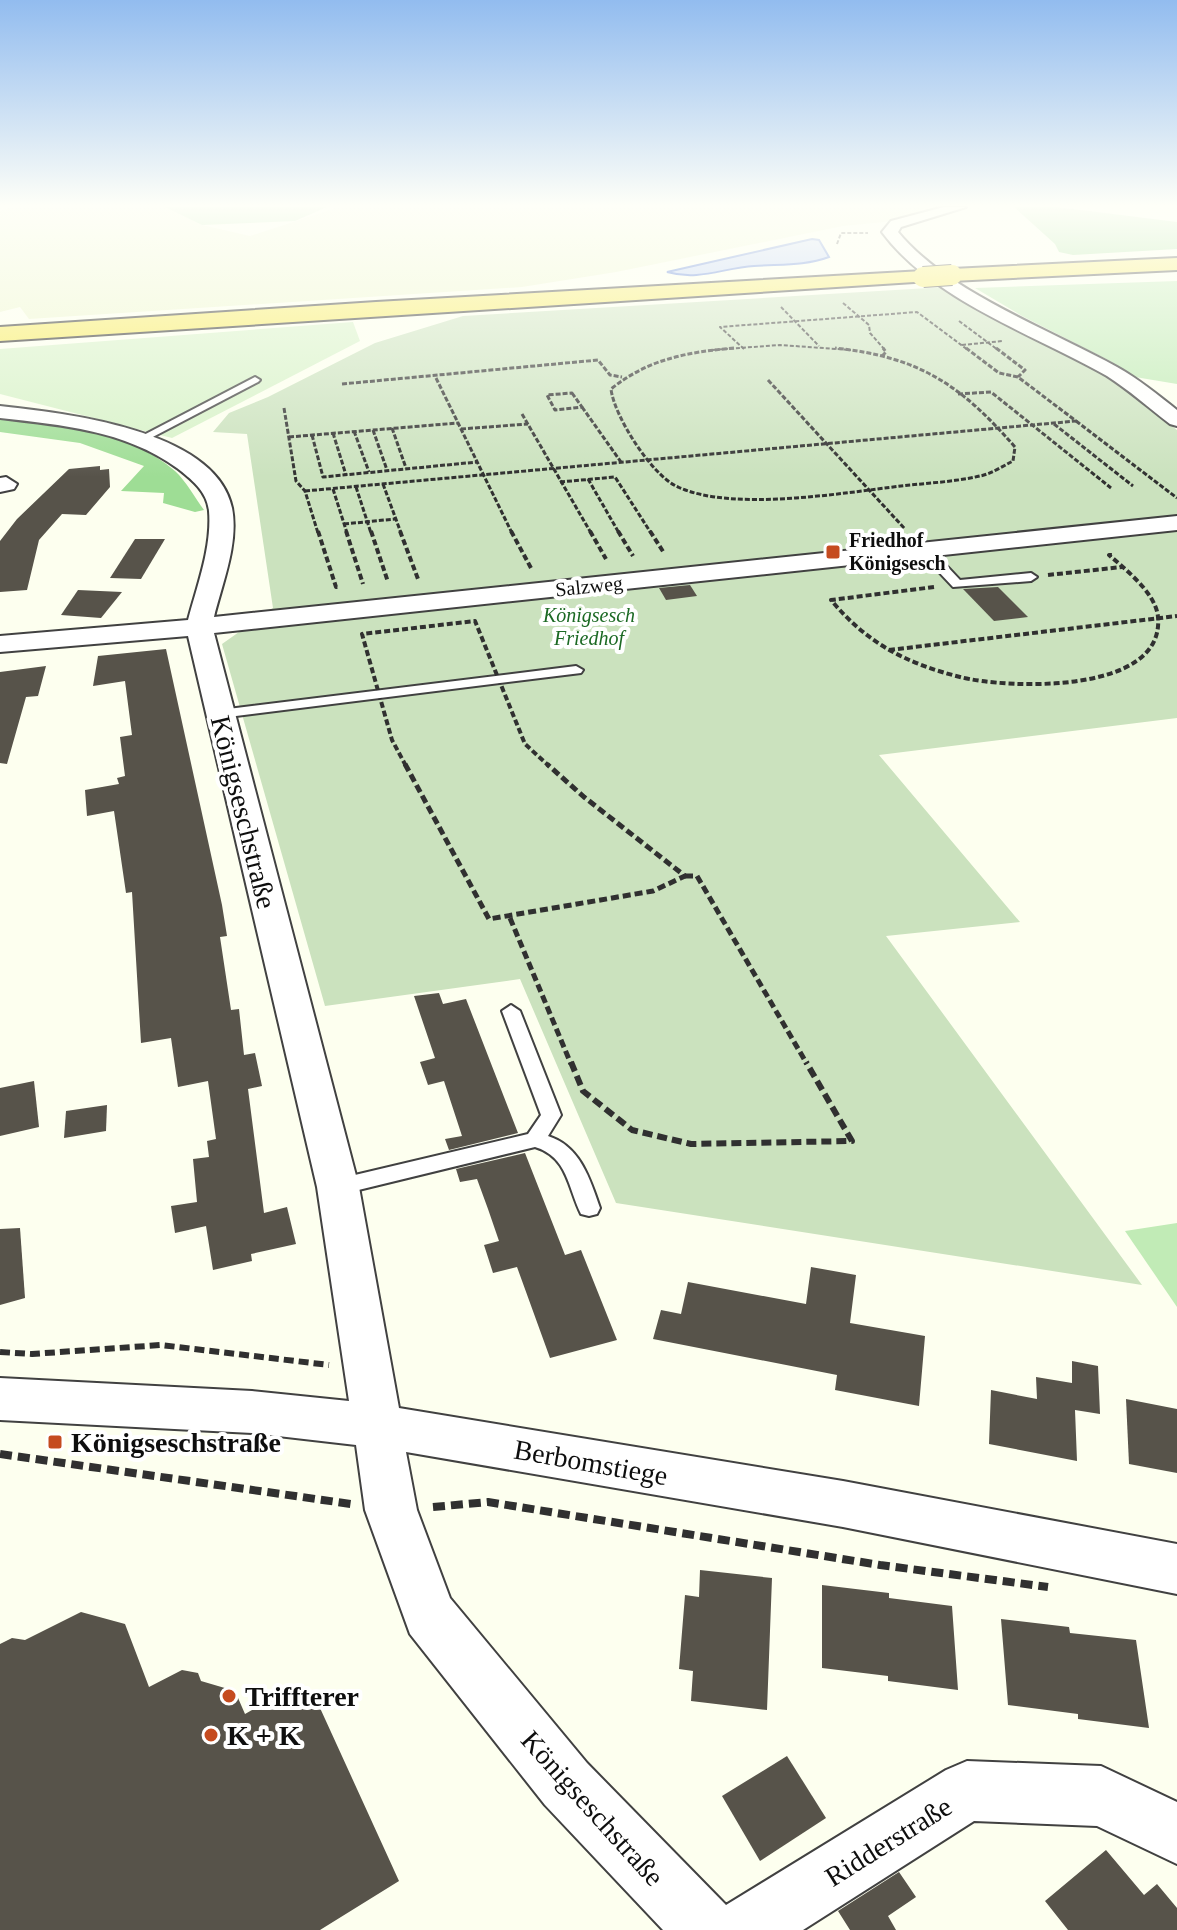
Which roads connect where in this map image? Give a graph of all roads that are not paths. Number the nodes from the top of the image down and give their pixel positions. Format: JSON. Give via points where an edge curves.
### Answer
{"nodes":[{"id":1,"x":565,"y":297,"type":"edge"},
{"id":2,"x":975,"y":297,"type":"edge"},
{"id":3,"x":0,"y":334,"type":"edge"},
{"id":4,"x":1117,"y":373,"type":"junction"},
{"id":5,"x":255,"y":380,"type":"dead end"},
{"id":6,"x":1162,"y":381,"type":"dead end"},
{"id":7,"x":0,"y":412,"type":"edge"},
{"id":8,"x":1177,"y":420,"type":"edge"},
{"id":9,"x":143,"y":438,"type":"junction"},
{"id":10,"x":1177,"y":523,"type":"edge"},
{"id":11,"x":925,"y":550,"type":"junction"},
{"id":12,"x":1031,"y":577,"type":"road end"},
{"id":13,"x":199,"y":627,"type":"junction"},
{"id":14,"x":0,"y":644,"type":"edge"},
{"id":15,"x":576,"y":670,"type":"dead end"},
{"id":16,"x":220,"y":714,"type":"junction"},
{"id":17,"x":511,"y":1011,"type":"dead end"},
{"id":18,"x":535,"y":1140,"type":"junction"},
{"id":19,"x":338,"y":1187,"type":"junction"},
{"id":20,"x":589,"y":1208,"type":"dead end"},
{"id":21,"x":0,"y":1399,"type":"edge"},
{"id":22,"x":378,"y":1426,"type":"junction"},
{"id":23,"x":1177,"y":1569,"type":"edge"},
{"id":24,"x":1177,"y":1834,"type":"edge"},
{"id":25,"x":706,"y":1930,"type":"edge"},
{"id":26,"x":745,"y":1930,"type":"edge"}],
"edges":[{"from":1,"to":3,"type":"highway","bridge":true},
{"from":2,"to":4,"type":"street"},
{"from":4,"to":6,"type":"street"},
{"from":4,"to":8,"type":"street"},
{"from":5,"to":9,"type":"lane"},
{"from":7,"to":9,"type":"street"},
{"from":9,"to":13,"type":"street","via":[[175,454],[208,482],[221,511]]},
{"from":10,"to":11,"type":"street","name":"Salzweg"},
{"from":11,"to":12,"type":"lane","via":[[957,584]]},
{"from":11,"to":13,"type":"street","name":"Salzweg"},
{"from":13,"to":14,"type":"street","name":"Salzweg"},
{"from":13,"to":16,"type":"street","name":"Königseschstraße"},
{"from":15,"to":16,"type":"lane"},
{"from":16,"to":19,"type":"street","name":"Königseschstraße"},
{"from":17,"to":18,"type":"lane","via":[[551,1115]]},
{"from":18,"to":19,"type":"lane"},
{"from":18,"to":20,"type":"lane","via":[[571,1159]]},
{"from":19,"to":22,"type":"street","name":"Königseschstraße"},
{"from":21,"to":22,"type":"street","name":"Berbomstiege","via":[[252,1412]]},
{"from":22,"to":23,"type":"street","name":"Berbomstiege","via":[[843,1504]]},
{"from":22,"to":25,"type":"street","name":"Königseschstraße","via":[[391,1510],[429,1615],[566,1784]]},
{"from":24,"to":26,"type":"street","name":"Ridderstraße","via":[[1101,1796],[967,1791]]}]}
